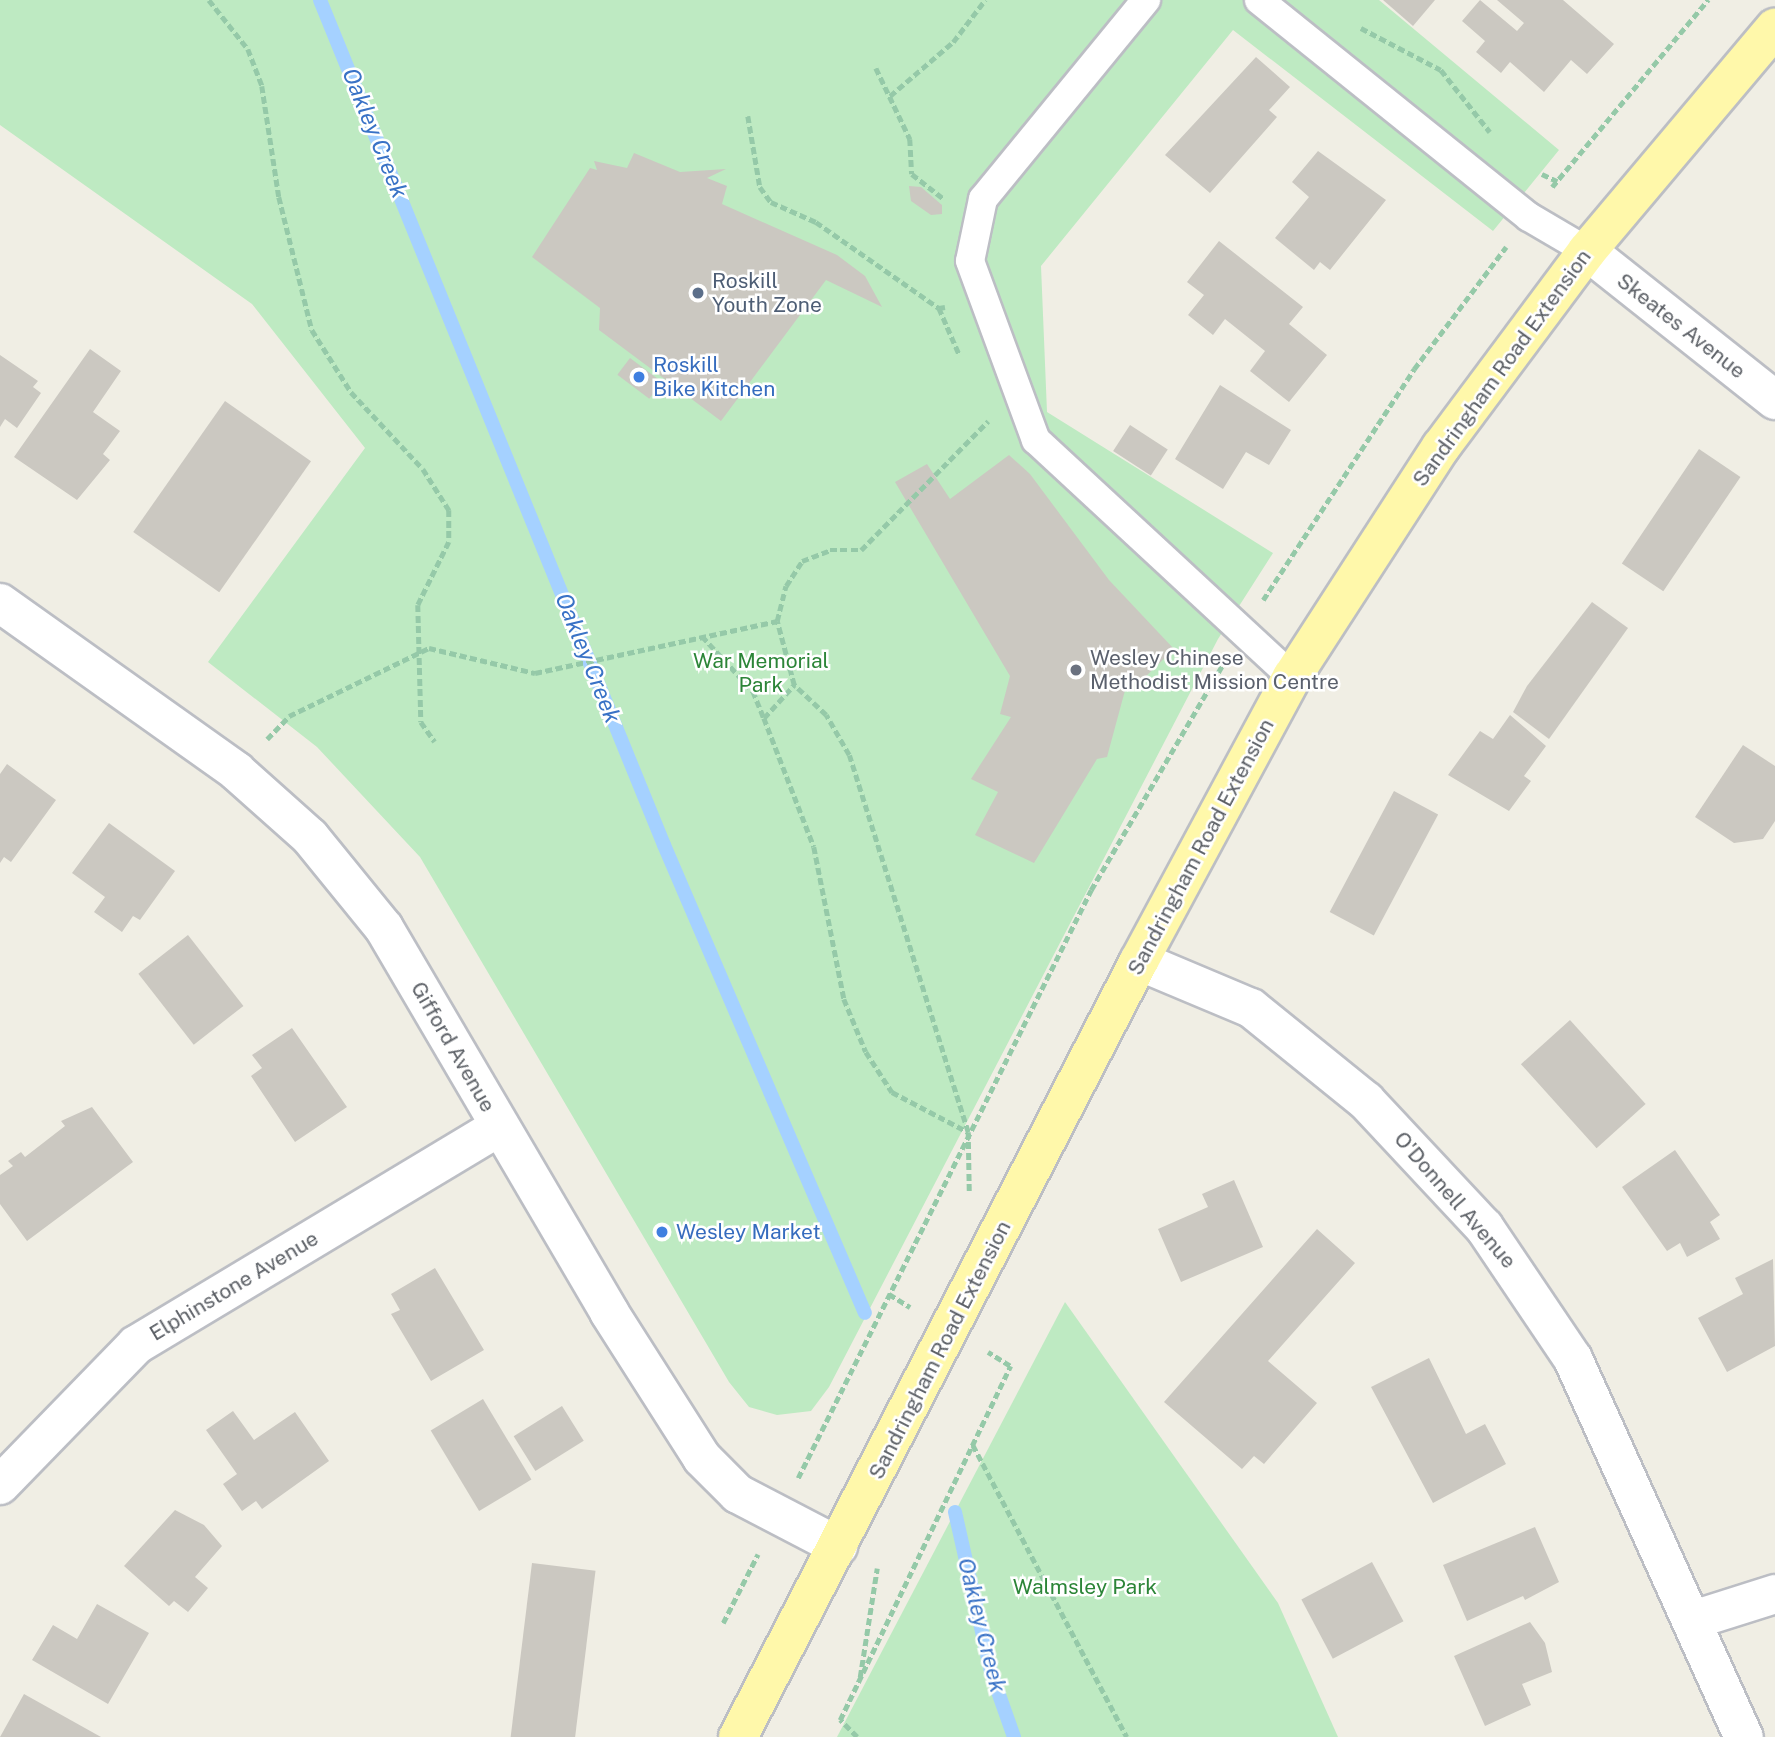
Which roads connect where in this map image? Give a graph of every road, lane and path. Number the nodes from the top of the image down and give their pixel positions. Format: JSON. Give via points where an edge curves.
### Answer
{"nodes":[{"id":1,"x":209,"y":0,"type":"edge"},
{"id":2,"x":985,"y":0,"type":"edge"},
{"id":3,"x":1146,"y":0,"type":"edge"},
{"id":4,"x":1259,"y":0,"type":"edge"},
{"id":5,"x":1708,"y":0,"type":"edge"},
{"id":6,"x":1349,"y":23,"type":"dead end"},
{"id":7,"x":1775,"y":28,"type":"edge"},
{"id":8,"x":876,"y":68,"type":"dead end"},
{"id":9,"x":890,"y":96,"type":"junction"},
{"id":10,"x":748,"y":116,"type":"dead end"},
{"id":11,"x":1496,"y":139,"type":"dead end"},
{"id":12,"x":1536,"y":172,"type":"dead end"},
{"id":13,"x":1557,"y":181,"type":"junction"},
{"id":14,"x":1545,"y":196,"type":"dead end"},
{"id":15,"x":955,"y":207,"type":"dead end"},
{"id":16,"x":1515,"y":236,"type":"dead end"},
{"id":17,"x":1587,"y":251,"type":"junction"},
{"id":18,"x":949,"y":305,"type":"dead end"},
{"id":19,"x":1018,"y":391,"type":"junction"},
{"id":20,"x":1775,"y":400,"type":"edge"},
{"id":21,"x":0,"y":603,"type":"edge"},
{"id":22,"x":1260,"y":606,"type":"dead end"},
{"id":23,"x":777,"y":621,"type":"junction"},
{"id":24,"x":702,"y":636,"type":"junction"},
{"id":25,"x":419,"y":652,"type":"junction"},
{"id":26,"x":1228,"y":656,"type":"dead end"},
{"id":27,"x":1292,"y":677,"type":"junction"},
{"id":28,"x":794,"y":685,"type":"junction"},
{"id":29,"x":764,"y":718,"type":"junction"},
{"id":30,"x":435,"y":742,"type":"dead end"},
{"id":31,"x":236,"y":771,"type":"junction"},
{"id":32,"x":1139,"y":961,"type":"junction"},
{"id":33,"x":499,"y":1127,"type":"junction"},
{"id":34,"x":968,"y":1132,"type":"junction"},
{"id":35,"x":889,"y":1294,"type":"junction"},
{"id":36,"x":910,"y":1307,"type":"dead end"},
{"id":37,"x":979,"y":1347,"type":"dead end"},
{"id":38,"x":973,"y":1444,"type":"junction"},
{"id":39,"x":796,"y":1483,"type":"dead end"},
{"id":40,"x":0,"y":1485,"type":"edge"},
{"id":41,"x":838,"y":1546,"type":"junction"},
{"id":42,"x":878,"y":1571,"type":"dead end"},
{"id":43,"x":749,"y":1572,"type":"dead end"},
{"id":44,"x":1775,"y":1594,"type":"edge"},
{"id":45,"x":1693,"y":1620,"type":"junction"},
{"id":46,"x":723,"y":1623,"type":"dead end"},
{"id":47,"x":858,"y":1685,"type":"junction"},
{"id":48,"x":738,"y":1737,"type":"edge"},
{"id":49,"x":858,"y":1737,"type":"edge"},
{"id":50,"x":1127,"y":1737,"type":"edge"},
{"id":51,"x":1744,"y":1737,"type":"edge"}],
"edges":[{"from":1,"to":25,"type":"path","via":[[248,48],[262,86],[307,319],[340,376],[441,492],[452,526],[445,552],[420,596]]},
{"from":2,"to":9,"type":"path","via":[[953,42]]},
{"from":3,"to":19,"type":"lane","via":[[983,199],[970,261]]},
{"from":4,"to":17,"type":"lane","via":[[1529,217]]},
{"from":5,"to":13,"type":"path"},
{"from":6,"to":11,"type":"path","via":[[1441,69]]},
{"from":7,"to":17,"type":"main road","name":"Sandringham Road Extension"},
{"from":8,"to":9,"type":"path"},
{"from":9,"to":15,"type":"path","via":[[910,139],[912,174]]},
{"from":10,"to":18,"type":"path","via":[[760,187],[771,202],[860,250],[939,308]]},
{"from":12,"to":13,"type":"path"},
{"from":13,"to":14,"type":"path"},
{"from":16,"to":22,"type":"path","via":[[1414,369]]},
{"from":17,"to":20,"type":"street","name":"Skeates Avenue"},
{"from":17,"to":27,"type":"main road","name":"Sandringham Road Extension","via":[[1441,447]]},
{"from":19,"to":23,"type":"path","via":[[861,550],[830,550],[802,561],[786,586]]},
{"from":19,"to":27,"type":"lane","via":[[1036,440]]},
{"from":21,"to":31,"type":"street","name":"Gifford Avenue"},
{"from":23,"to":24,"type":"path"},
{"from":23,"to":28,"type":"path"},
{"from":24,"to":25,"type":"path","via":[[535,673],[436,648]]},
{"from":24,"to":29,"type":"path","via":[[753,691]]},
{"from":25,"to":30,"type":"path","via":[[421,722]]},
{"from":25,"to":31,"type":"path","via":[[289,716]]},
{"from":26,"to":34,"type":"path","via":[[1091,890]]},
{"from":27,"to":32,"type":"main road","name":"Sandringham Road Extension"},
{"from":28,"to":29,"type":"path"},
{"from":28,"to":34,"type":"path","via":[[827,715],[849,755]]},
{"from":29,"to":34,"type":"path","via":[[814,847],[844,999],[866,1052],[892,1092]]},
{"from":31,"to":33,"type":"street","name":"Gifford Avenue","via":[[310,837],[384,928]]},
{"from":32,"to":41,"type":"main road","name":"Sandringham Road Extension"},
{"from":32,"to":45,"type":"street","name":"O'Donnell Avenue","via":[[1251,1008],[1366,1101],[1484,1227],[1573,1359]]},
{"from":33,"to":40,"type":"street","name":"Elphinstone Avenue","via":[[136,1345]]},
{"from":33,"to":41,"type":"street","name":"Gifford Avenue","via":[[702,1458],[737,1494]]},
{"from":34,"to":35,"type":"path"},
{"from":35,"to":36,"type":"path"},
{"from":35,"to":39,"type":"path"},
{"from":37,"to":38,"type":"path","via":[[1010,1366]]},
{"from":38,"to":47,"type":"path"},
{"from":38,"to":50,"type":"path"},
{"from":41,"to":48,"type":"main road","name":"Sandringham Road Extension"},
{"from":42,"to":47,"type":"path"},
{"from":43,"to":46,"type":"path"},
{"from":44,"to":45,"type":"street"},
{"from":45,"to":51,"type":"street","name":"O'Donnell Avenue"},
{"from":47,"to":49,"type":"path","via":[[840,1720]]}]}
